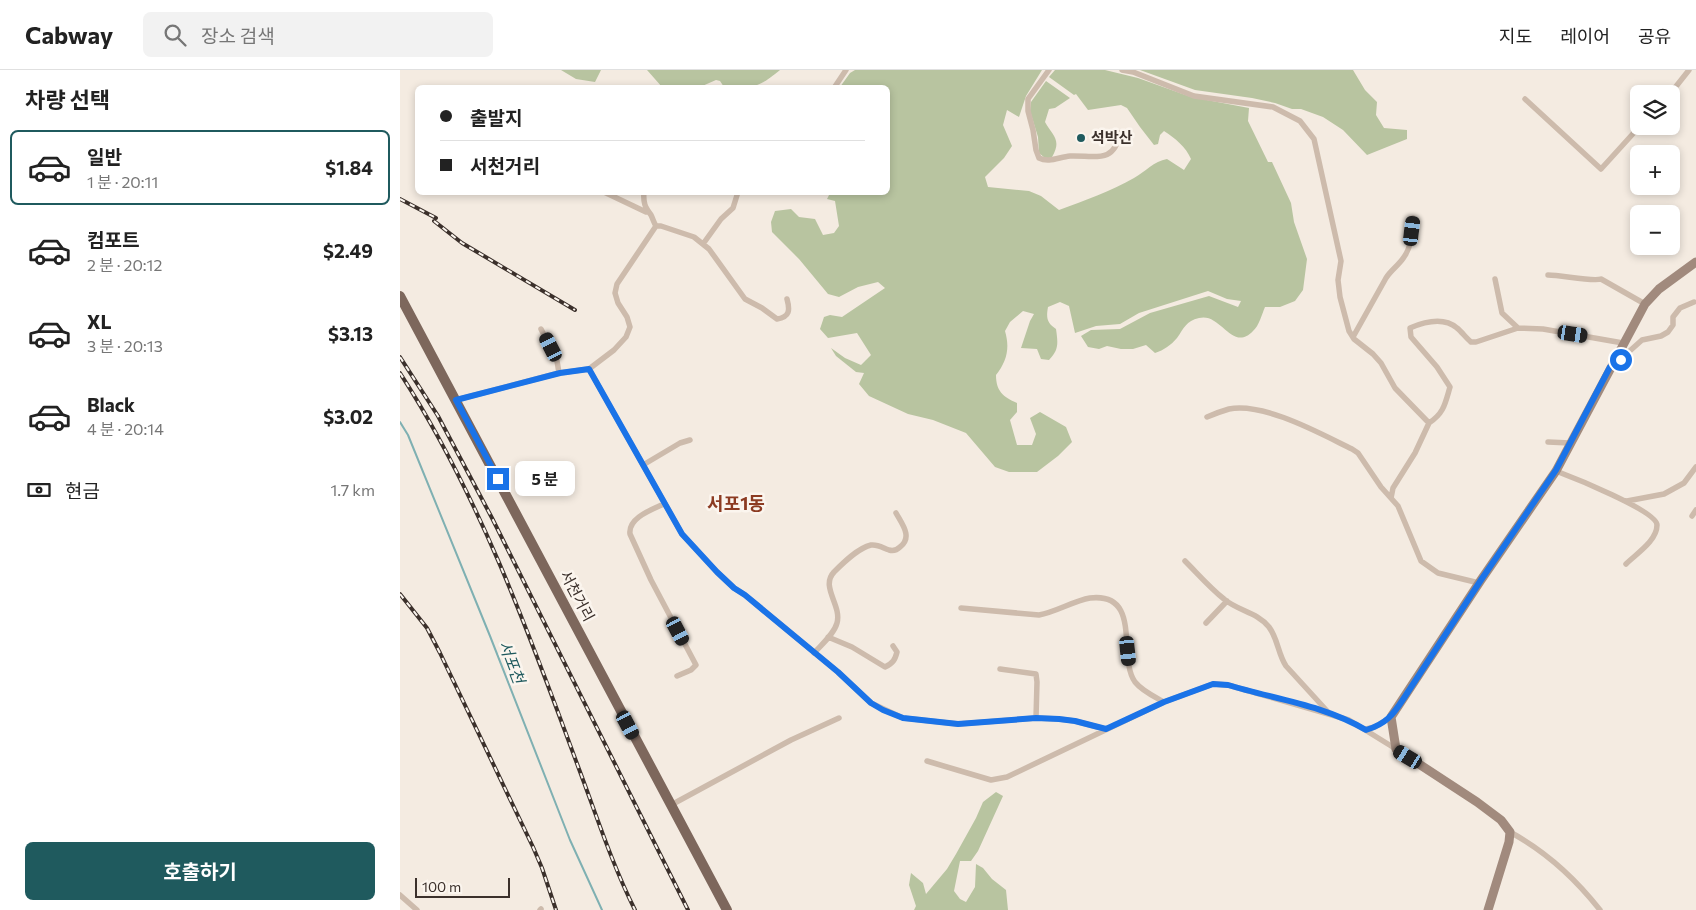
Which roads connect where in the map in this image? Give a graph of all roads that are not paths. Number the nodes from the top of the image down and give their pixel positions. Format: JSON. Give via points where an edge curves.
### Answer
{"nodes":[{"id":1,"x":846,"y":70,"type":"edge"},
{"id":2,"x":1048,"y":70,"type":"edge"},
{"id":3,"x":1122,"y":70,"type":"edge"},
{"id":4,"x":1689,"y":70,"type":"edge"},
{"id":5,"x":836,"y":85,"type":"edge"},
{"id":6,"x":1677,"y":85,"type":"edge"},
{"id":7,"x":1525,"y":99,"type":"dead end"},
{"id":8,"x":1120,"y":133,"type":"dead end"},
{"id":9,"x":1632,"y":135,"type":"edge"},
{"id":10,"x":610,"y":195,"type":"edge"},
{"id":11,"x":644,"y":195,"type":"edge"},
{"id":12,"x":737,"y":195,"type":"edge"},
{"id":13,"x":646,"y":212,"type":"junction"},
{"id":14,"x":1413,"y":218,"type":"dead end"},
{"id":15,"x":656,"y":226,"type":"junction"},
{"id":16,"x":703,"y":244,"type":"junction"},
{"id":17,"x":1696,"y":262,"type":"edge"},
{"id":18,"x":1548,"y":275,"type":"dead end"},
{"id":19,"x":1495,"y":279,"type":"dead end"},
{"id":20,"x":400,"y":296,"type":"edge"},
{"id":21,"x":787,"y":299,"type":"dead end"},
{"id":22,"x":1694,"y":302,"type":"dead end"},
{"id":23,"x":1645,"y":304,"type":"junction"},
{"id":24,"x":1518,"y":328,"type":"junction"},
{"id":25,"x":541,"y":329,"type":"dead end"},
{"id":26,"x":1353,"y":336,"type":"junction"},
{"id":27,"x":1623,"y":343,"type":"junction"},
{"id":28,"x":1610,"y":367,"type":"junction"},
{"id":29,"x":589,"y":369,"type":"junction"},
{"id":30,"x":560,"y":373,"type":"junction"},
{"id":31,"x":456,"y":400,"type":"junction"},
{"id":32,"x":1207,"y":417,"type":"dead end"},
{"id":33,"x":1429,"y":423,"type":"junction"},
{"id":34,"x":690,"y":440,"type":"dead end"},
{"id":35,"x":1548,"y":442,"type":"dead end"},
{"id":36,"x":1570,"y":443,"type":"junction"},
{"id":37,"x":643,"y":465,"type":"junction"},
{"id":38,"x":1696,"y":467,"type":"edge"},
{"id":39,"x":1556,"y":470,"type":"junction"},
{"id":40,"x":1391,"y":498,"type":"junction"},
{"id":41,"x":1627,"y":501,"type":"junction"},
{"id":42,"x":664,"y":504,"type":"junction"},
{"id":43,"x":1696,"y":510,"type":"edge"},
{"id":44,"x":896,"y":514,"type":"dead end"},
{"id":45,"x":1692,"y":516,"type":"dead end"},
{"id":46,"x":1185,"y":561,"type":"dead end"},
{"id":47,"x":1626,"y":564,"type":"dead end"},
{"id":48,"x":1479,"y":583,"type":"junction"},
{"id":49,"x":1227,"y":601,"type":"junction"},
{"id":50,"x":962,"y":608,"type":"dead end"},
{"id":51,"x":1206,"y":623,"type":"dead end"},
{"id":52,"x":828,"y":637,"type":"junction"},
{"id":53,"x":893,"y":646,"type":"dead end"},
{"id":54,"x":814,"y":653,"type":"junction"},
{"id":55,"x":1000,"y":670,"type":"dead end"},
{"id":56,"x":677,"y":676,"type":"dead end"},
{"id":57,"x":1164,"y":702,"type":"junction"},
{"id":58,"x":1330,"y":713,"type":"junction"},
{"id":59,"x":1391,"y":717,"type":"junction"},
{"id":60,"x":839,"y":718,"type":"dead end"},
{"id":61,"x":1036,"y":718,"type":"junction"},
{"id":62,"x":1106,"y":729,"type":"junction"},
{"id":63,"x":1366,"y":730,"type":"junction"},
{"id":64,"x":1396,"y":749,"type":"junction"},
{"id":65,"x":927,"y":761,"type":"dead end"},
{"id":66,"x":671,"y":805,"type":"junction"},
{"id":67,"x":1510,"y":832,"type":"junction"},
{"id":68,"x":400,"y":895,"type":"edge"},
{"id":69,"x":413,"y":909,"type":"edge"},
{"id":70,"x":727,"y":910,"type":"edge"},
{"id":71,"x":1488,"y":910,"type":"edge"},
{"id":72,"x":1600,"y":910,"type":"edge"}],
"edges":[{"from":1,"to":5,"type":"street"},
{"from":2,"to":8,"type":"street","via":[[1028,99],[1039,158],[1101,157],[1118,145]]},
{"from":3,"to":26,"type":"street","via":[[1194,96],[1274,108],[1307,128],[1314,139],[1334,229],[1340,261],[1340,297]]},
{"from":4,"to":6,"type":"street"},
{"from":7,"to":9,"type":"street","via":[[1601,169]]},
{"from":10,"to":13,"type":"street"},
{"from":11,"to":13,"type":"street"},
{"from":12,"to":16,"type":"street","via":[[733,208]]},
{"from":13,"to":15,"type":"street"},
{"from":14,"to":26,"type":"street","via":[[1405,256],[1386,278]]},
{"from":15,"to":16,"type":"street","via":[[681,232]]},
{"from":15,"to":29,"type":"street","via":[[615,293],[630,327],[626,337]]},
{"from":16,"to":21,"type":"street","via":[[745,299],[777,319],[788,314]]},
{"from":17,"to":23,"type":"street","via":[[1659,289]]},
{"from":18,"to":23,"type":"street","via":[[1601,280]]},
{"from":19,"to":24,"type":"street","via":[[1502,313]]},
{"from":20,"to":31,"type":"main road","name":"서천거리"},
{"from":22,"to":28,"type":"street","via":[[1680,308],[1668,332],[1642,340]]},
{"from":23,"to":27,"type":"street"},
{"from":24,"to":27,"type":"street","via":[[1544,329]]},
{"from":24,"to":33,"type":"street","via":[[1471,342],[1452,324],[1422,323],[1410,328],[1411,337],[1450,388],[1439,416]]},
{"from":25,"to":30,"type":"street"},
{"from":26,"to":33,"type":"street","via":[[1377,358],[1394,388]]},
{"from":27,"to":28,"type":"street"},
{"from":28,"to":36,"type":"street"},
{"from":29,"to":30,"type":"street"},
{"from":29,"to":37,"type":"street"},
{"from":30,"to":31,"type":"street"},
{"from":31,"to":66,"type":"main road","name":"서천거리"},
{"from":32,"to":40,"type":"street","via":[[1231,409],[1253,410],[1299,423],[1358,454]]},
{"from":33,"to":40,"type":"street","via":[[1393,488]]},
{"from":34,"to":37,"type":"street"},
{"from":35,"to":36,"type":"street"},
{"from":36,"to":39,"type":"street"},
{"from":37,"to":42,"type":"street"},
{"from":38,"to":41,"type":"street","via":[[1684,483],[1664,494]]},
{"from":39,"to":41,"type":"street"},
{"from":39,"to":48,"type":"street"},
{"from":40,"to":48,"type":"street","via":[[1401,512],[1421,561],[1438,573]]},
{"from":41,"to":47,"type":"street","via":[[1653,518],[1657,526],[1654,536]]},
{"from":42,"to":54,"type":"street","via":[[682,534],[717,572]]},
{"from":42,"to":56,"type":"street","via":[[631,524],[630,534],[696,665]]},
{"from":43,"to":45,"type":"street"},
{"from":44,"to":52,"type":"street","via":[[906,532],[906,540],[900,547],[890,550],[870,545],[849,559],[829,579],[838,614],[837,624]]},
{"from":46,"to":49,"type":"street"},
{"from":48,"to":59,"type":"street"},
{"from":49,"to":51,"type":"street"},
{"from":49,"to":58,"type":"street","via":[[1268,626],[1286,666]]},
{"from":50,"to":57,"type":"street","via":[[1039,615],[1089,598],[1106,598],[1123,615],[1134,681]]},
{"from":52,"to":53,"type":"street","via":[[885,667],[896,659],[897,652]]},
{"from":52,"to":54,"type":"street"},
{"from":54,"to":61,"type":"street","via":[[871,703],[903,718],[958,724]]},
{"from":55,"to":61,"type":"street","via":[[1036,674]]},
{"from":57,"to":58,"type":"street","via":[[1213,684],[1228,685]]},
{"from":57,"to":62,"type":"street"},
{"from":58,"to":63,"type":"street"},
{"from":59,"to":63,"type":"street"},
{"from":59,"to":64,"type":"street"},
{"from":60,"to":66,"type":"street","via":[[791,740]]},
{"from":61,"to":62,"type":"street","via":[[1075,721]]},
{"from":62,"to":65,"type":"street","via":[[1008,777],[991,780]]},
{"from":63,"to":64,"type":"street"},
{"from":64,"to":67,"type":"street","via":[[1477,802],[1501,820]]},
{"from":66,"to":70,"type":"main road","name":"서천거리"},
{"from":67,"to":71,"type":"street"},
{"from":67,"to":72,"type":"street","via":[[1547,856],[1581,887]]},
{"from":68,"to":69,"type":"street"}]}
